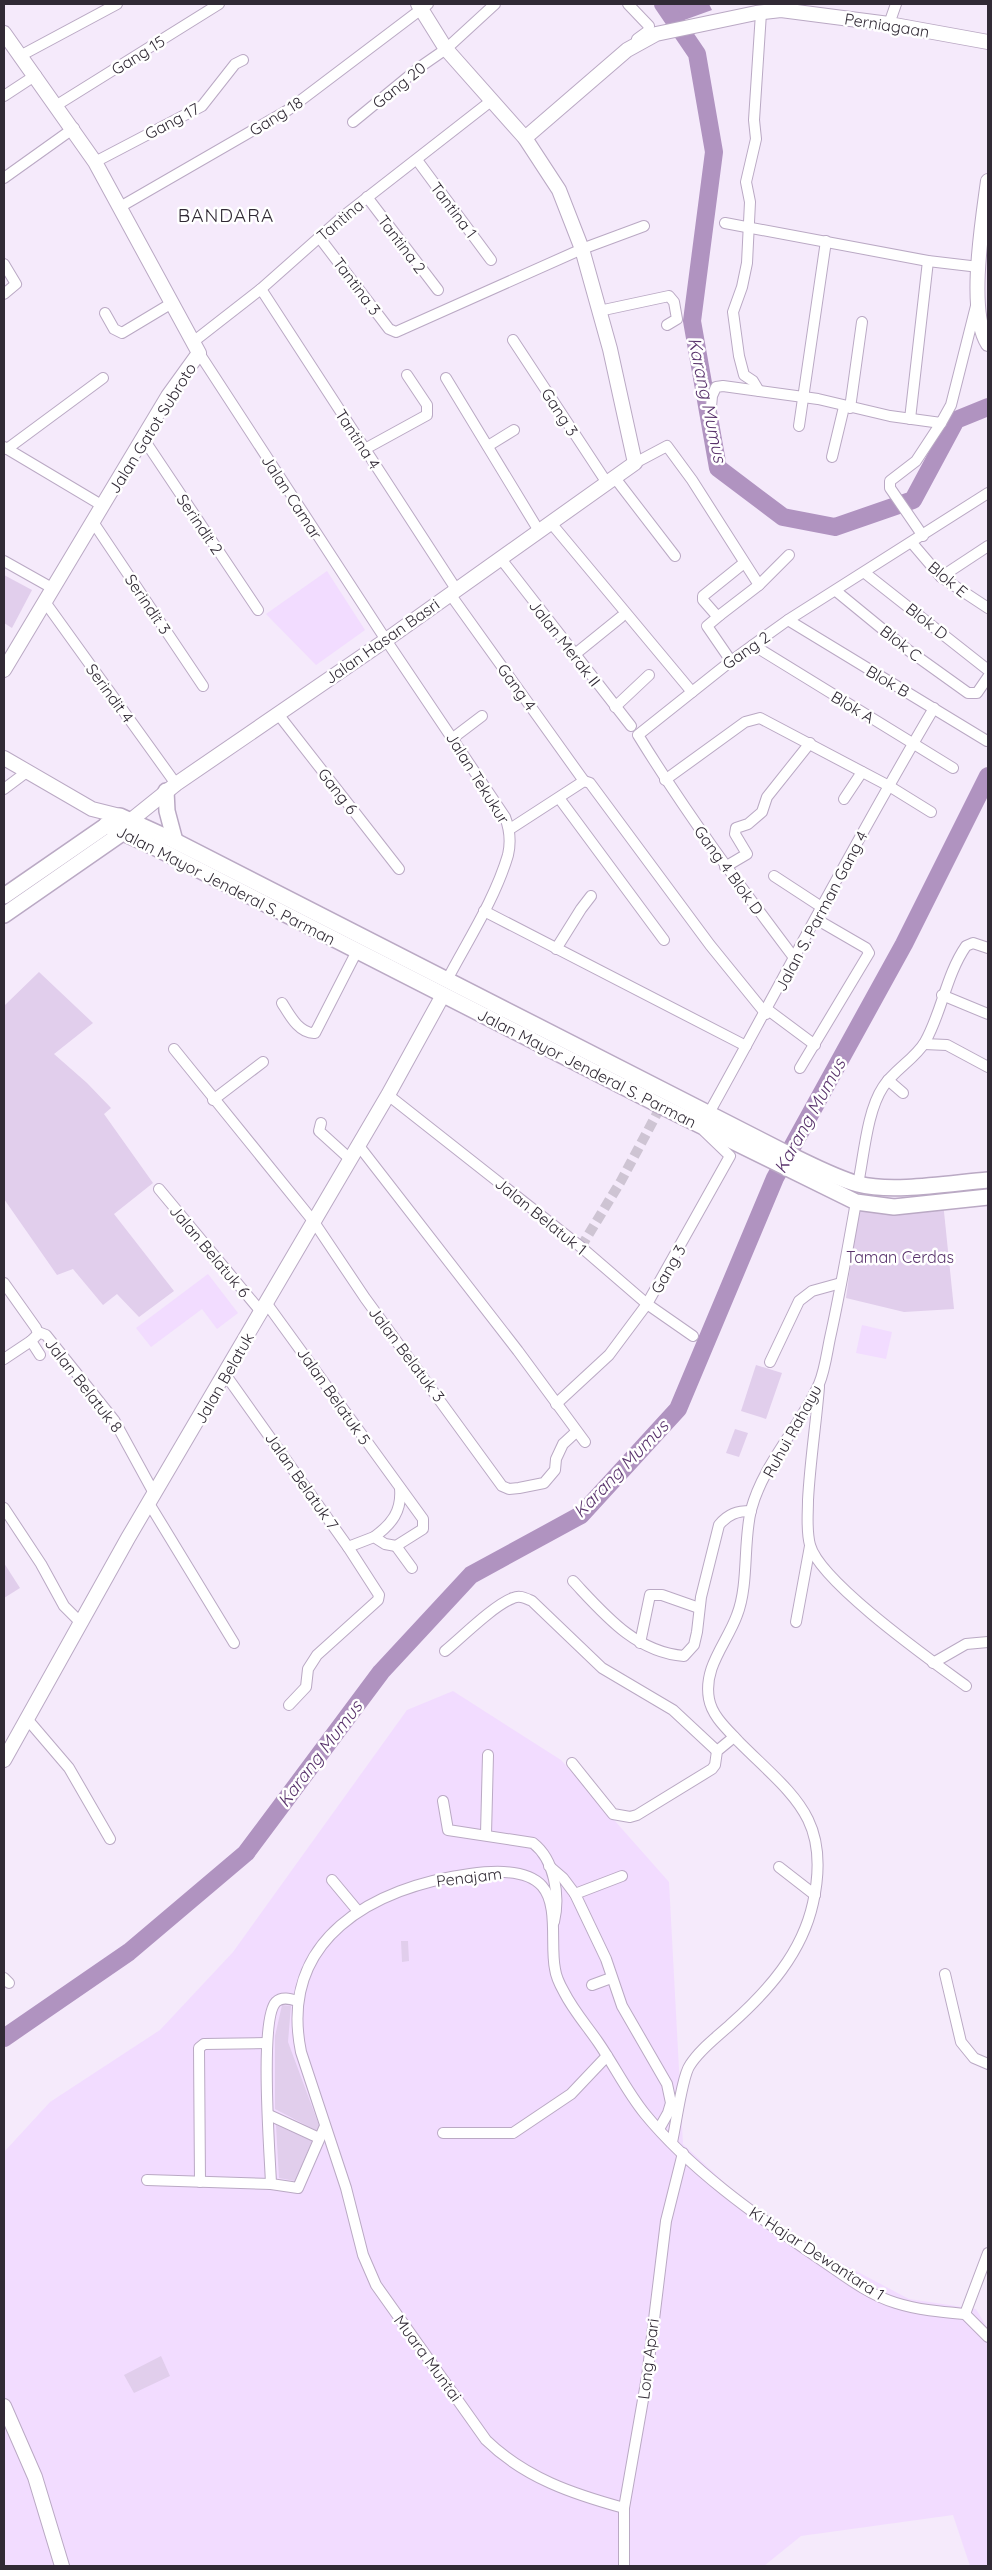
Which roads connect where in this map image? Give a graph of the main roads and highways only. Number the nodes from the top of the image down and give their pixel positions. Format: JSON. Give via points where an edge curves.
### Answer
{"nodes":[{"id":1,"x":171,"y":788,"type":"road end"},
{"id":2,"x":127,"y":823,"type":"junction"},
{"id":3,"x":175,"y":841,"type":"junction"},
{"id":4,"x":4,"y":896,"type":"edge"},
{"id":5,"x":4,"y":915,"type":"edge"},
{"id":6,"x":360,"y":944,"type":"junction"},
{"id":7,"x":765,"y":1150,"type":"junction"},
{"id":8,"x":800,"y":1167,"type":"junction"},
{"id":9,"x":988,"y":1180,"type":"edge"},
{"id":10,"x":914,"y":1186,"type":"junction"},
{"id":11,"x":988,"y":1197,"type":"edge"},
{"id":12,"x":917,"y":1205,"type":"junction"}],
"edges":[{"from":1,"to":3,"type":"main road","via":[[167,811]]},
{"from":2,"to":3,"type":"main road","name":"Jalan Mayor Jenderal S. Parman"},
{"from":2,"to":4,"type":"main road","name":"Jalan Mayor Jenderal S. Parman","via":[[106,825]]},
{"from":2,"to":5,"type":"main road"},
{"from":2,"to":6,"type":"main road","name":"Jalan Mayor Jenderal S. Parman"},
{"from":3,"to":6,"type":"main road","name":"Jalan Mayor Jenderal S. Parman"},
{"from":6,"to":7,"type":"main road","name":"Jalan Mayor Jenderal S. Parman","via":[[447,980],[709,1113]]},
{"from":6,"to":7,"type":"main road","name":"Jalan Mayor Jenderal S. Parman","via":[[442,995],[696,1124]]},
{"from":7,"to":8,"type":"main road","name":"Jalan Mayor Jenderal S. Parman"},
{"from":8,"to":10,"type":"main road","name":"Jalan Mayor Jenderal S. Parman","via":[[858,1184],[888,1188]]},
{"from":8,"to":12,"type":"main road","name":"Jalan Mayor Jenderal S. Parman","via":[[855,1208]]},
{"from":9,"to":10,"type":"main road","name":"Jalan Mayor Jenderal S. Parman"},
{"from":10,"to":12,"type":"main road"},
{"from":11,"to":12,"type":"main road","name":"Jalan Mayor Jenderal S. Parman"}]}
